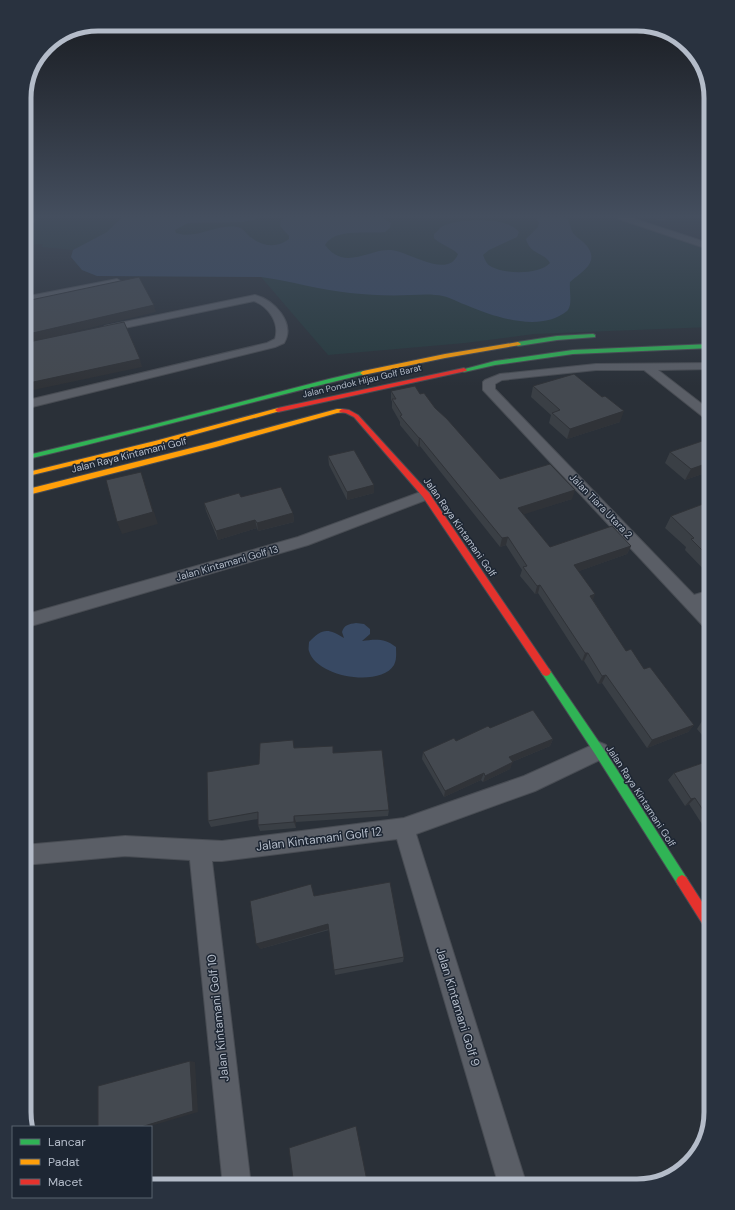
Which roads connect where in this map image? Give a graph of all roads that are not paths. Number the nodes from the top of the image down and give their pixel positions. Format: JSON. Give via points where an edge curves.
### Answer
{"nodes":[{"id":1,"x":117,"y":282,"type":"edge"},
{"id":2,"x":31,"y":299,"type":"edge"},
{"id":3,"x":92,"y":332,"type":"edge"},
{"id":4,"x":604,"y":336,"type":"dead end"},
{"id":5,"x":557,"y":338,"type":"junction"},
{"id":6,"x":704,"y":346,"type":"edge"},
{"id":7,"x":573,"y":352,"type":"junction"},
{"id":8,"x":646,"y":366,"type":"junction"},
{"id":9,"x":704,"y":366,"type":"edge"},
{"id":10,"x":31,"y":403,"type":"edge"},
{"id":11,"x":704,"y":412,"type":"edge"},
{"id":12,"x":149,"y":428,"type":"junction"},
{"id":13,"x":156,"y":443,"type":"junction"},
{"id":14,"x":31,"y":456,"type":"edge"},
{"id":15,"x":31,"y":473,"type":"edge"},
{"id":16,"x":31,"y":490,"type":"edge"},
{"id":17,"x":426,"y":494,"type":"junction"},
{"id":18,"x":704,"y":598,"type":"edge"},
{"id":19,"x":693,"y":602,"type":"junction"},
{"id":20,"x":704,"y":615,"type":"edge"},
{"id":21,"x":31,"y":620,"type":"edge"},
{"id":22,"x":599,"y":751,"type":"junction"},
{"id":23,"x":404,"y":828,"type":"junction"},
{"id":24,"x":200,"y":851,"type":"junction"},
{"id":25,"x":31,"y":854,"type":"edge"},
{"id":26,"x":704,"y":916,"type":"edge"},
{"id":27,"x":236,"y":1179,"type":"edge"},
{"id":28,"x":511,"y":1179,"type":"edge"}],
"edges":[{"from":1,"to":2,"type":"street"},
{"from":3,"to":10,"type":"street","via":[[255,298],[274,311],[282,334],[280,341],[270,345]]},
{"from":4,"to":5,"type":"street","name":"Jalan Pondok Hijau Golf Barat"},
{"from":5,"to":7,"type":"street"},
{"from":5,"to":12,"type":"street","name":"Jalan Pondok Hijau Golf Barat","via":[[445,356],[331,380]]},
{"from":6,"to":7,"type":"street","name":"Jalan Pondok Hijau Golf Barat"},
{"from":7,"to":13,"type":"street","name":"Jalan Pondok Hijau Golf Barat","via":[[428,377],[238,420]]},
{"from":8,"to":9,"type":"street"},
{"from":8,"to":11,"type":"street"},
{"from":8,"to":19,"type":"street","name":"Jalan Tiara Utara 2","via":[[596,367],[500,377],[489,382],[489,390]]},
{"from":12,"to":13,"type":"street"},
{"from":12,"to":14,"type":"street","name":"Jalan Pondok Hijau Golf Barat"},
{"from":13,"to":15,"type":"street","name":"Jalan Pondok Hijau Golf Barat"},
{"from":16,"to":17,"type":"street","name":"Jalan Raya Kintamani Golf","via":[[337,411],[347,411],[356,416]]},
{"from":17,"to":21,"type":"street","name":"Jalan Kintamani Golf 13","via":[[303,541]]},
{"from":17,"to":22,"type":"street","name":"Jalan Raya Kintamani Golf"},
{"from":18,"to":19,"type":"street"},
{"from":19,"to":20,"type":"street","name":"Jalan Tiara Utara 2"},
{"from":22,"to":23,"type":"street","name":"Jalan Kintamani Golf 12","via":[[528,784]]},
{"from":22,"to":26,"type":"street","name":"Jalan Raya Kintamani Golf"},
{"from":23,"to":24,"type":"street","name":"Jalan Kintamani Golf 12","via":[[222,851]]},
{"from":23,"to":28,"type":"street","name":"Jalan Kintamani Golf 9"},
{"from":24,"to":25,"type":"street","name":"Jalan Kintamani Golf 12","via":[[125,846]]},
{"from":24,"to":27,"type":"street","name":"Jalan Kintamani Golf 10"}]}
